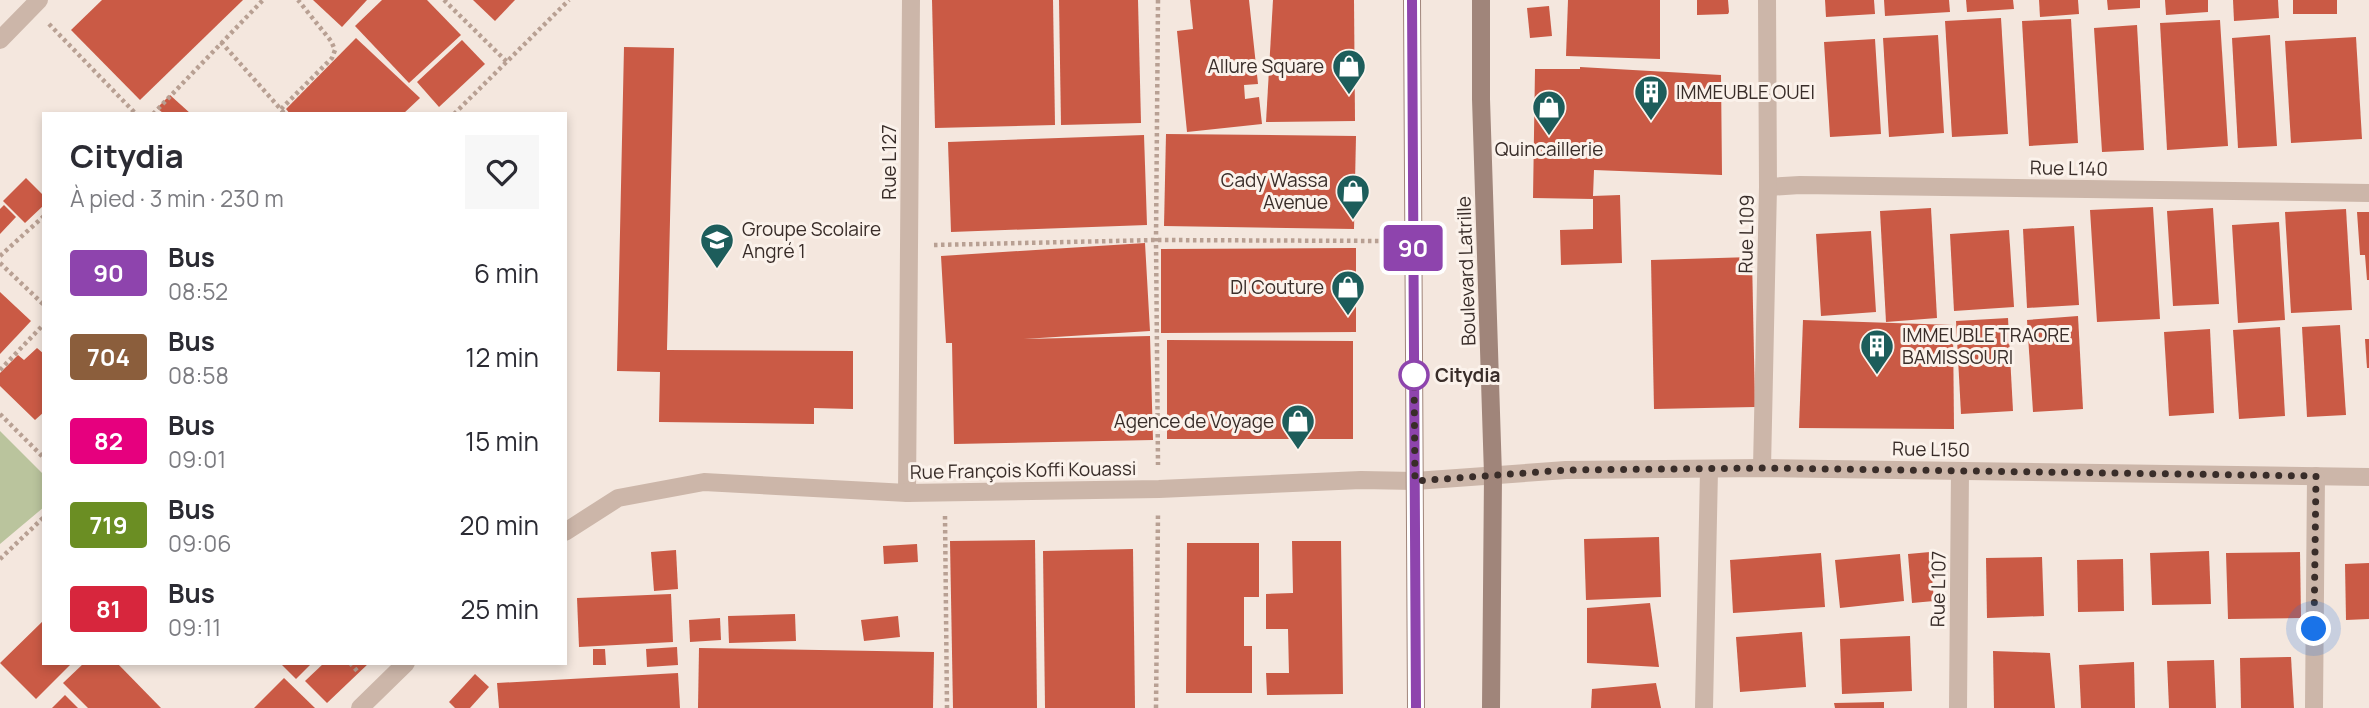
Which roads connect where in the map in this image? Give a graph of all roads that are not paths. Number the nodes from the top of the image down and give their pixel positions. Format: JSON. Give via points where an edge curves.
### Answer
{"nodes":[{"id":1,"x":911,"y":0,"type":"edge"},
{"id":2,"x":1412,"y":0,"type":"edge"},
{"id":3,"x":1481,"y":0,"type":"edge"},
{"id":4,"x":1767,"y":0,"type":"edge"},
{"id":5,"x":33,"y":2,"type":"edge"},
{"id":6,"x":0,"y":40,"type":"edge"},
{"id":7,"x":1768,"y":187,"type":"junction"},
{"id":8,"x":2369,"y":193,"type":"edge"},
{"id":9,"x":1762,"y":468,"type":"junction"},
{"id":10,"x":1709,"y":470,"type":"junction"},
{"id":11,"x":1960,"y":471,"type":"junction"},
{"id":12,"x":1493,"y":475,"type":"junction"},
{"id":13,"x":2316,"y":476,"type":"junction"},
{"id":14,"x":2369,"y":477,"type":"edge"},
{"id":15,"x":1415,"y":481,"type":"junction"},
{"id":16,"x":907,"y":493,"type":"junction"},
{"id":17,"x":567,"y":531,"type":"edge"},
{"id":18,"x":404,"y":665,"type":"edge"},
{"id":19,"x":360,"y":708,"type":"edge"},
{"id":20,"x":1416,"y":708,"type":"edge"},
{"id":21,"x":1491,"y":708,"type":"edge"},
{"id":22,"x":1704,"y":708,"type":"edge"},
{"id":23,"x":1958,"y":708,"type":"edge"},
{"id":24,"x":2314,"y":708,"type":"edge"}],
"edges":[{"from":1,"to":16,"type":"street","name":"Rue L127"},
{"from":2,"to":15,"type":"main road"},
{"from":3,"to":12,"type":"main road","name":"Boulevard Latrille"},
{"from":4,"to":7,"type":"street","name":"Rue L109"},
{"from":5,"to":6,"type":"street"},
{"from":7,"to":8,"type":"street","name":"Rue L140"},
{"from":7,"to":9,"type":"street","name":"Rue L109"},
{"from":9,"to":10,"type":"street","name":"Rue L150"},
{"from":9,"to":11,"type":"street","name":"Rue L150"},
{"from":10,"to":12,"type":"street","name":"Rue L150"},
{"from":10,"to":22,"type":"street"},
{"from":11,"to":13,"type":"street","name":"Rue L150"},
{"from":11,"to":23,"type":"street","name":"Rue L107"},
{"from":12,"to":15,"type":"street","name":"Rue François Koffi Kouassi"},
{"from":12,"to":21,"type":"main road","name":"Boulevard Latrille"},
{"from":13,"to":14,"type":"street","name":"Rue L150"},
{"from":13,"to":24,"type":"street"},
{"from":15,"to":16,"type":"street","name":"Rue François Koffi Kouassi"},
{"from":15,"to":20,"type":"main road"},
{"from":16,"to":17,"type":"street","name":"Rue François Koffi Kouassi","via":[[704,482],[618,498]]},
{"from":18,"to":19,"type":"street"}]}
